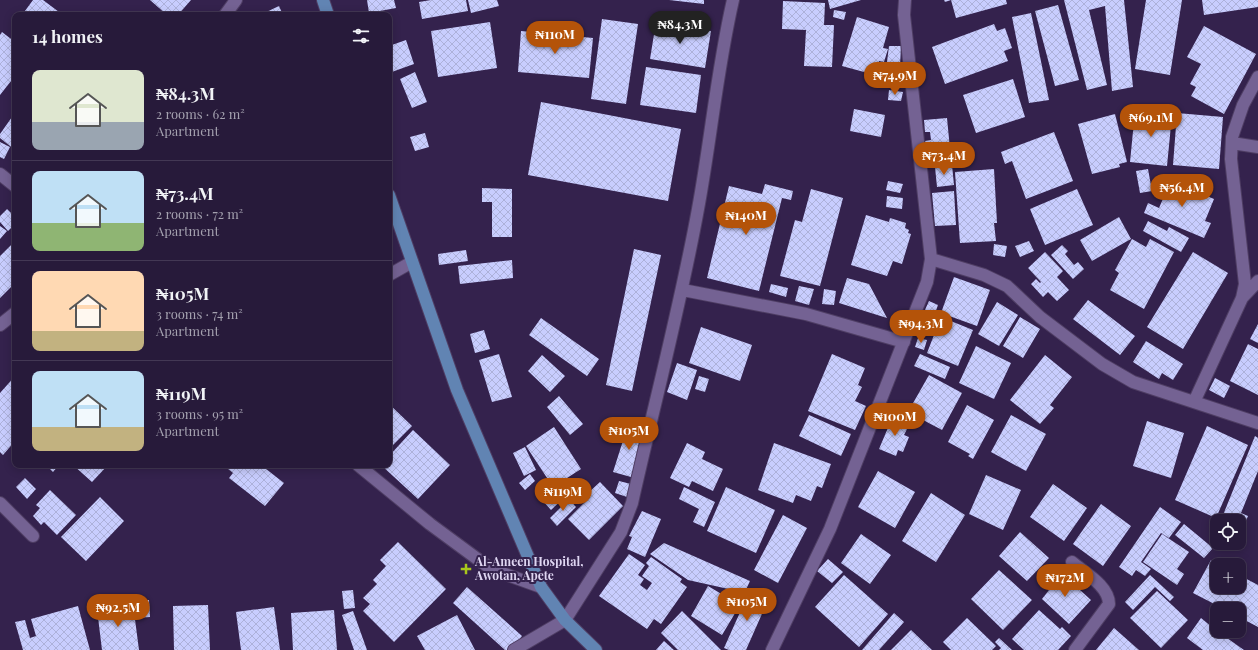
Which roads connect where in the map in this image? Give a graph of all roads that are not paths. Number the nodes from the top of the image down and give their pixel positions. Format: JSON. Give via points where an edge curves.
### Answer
{"nodes":[{"id":1,"x":236,"y":0,"type":"edge"},
{"id":2,"x":323,"y":0,"type":"edge"},
{"id":3,"x":733,"y":0,"type":"edge"},
{"id":4,"x":905,"y":0,"type":"edge"},
{"id":5,"x":226,"y":12,"type":"edge"},
{"id":6,"x":327,"y":12,"type":"edge"},
{"id":7,"x":1258,"y":77,"type":"edge"},
{"id":8,"x":1232,"y":143,"type":"junction"},
{"id":9,"x":1258,"y":147,"type":"edge"},
{"id":10,"x":0,"y":174,"type":"edge"},
{"id":11,"x":12,"y":184,"type":"edge"},
{"id":12,"x":393,"y":219,"type":"edge"},
{"id":13,"x":931,"y":259,"type":"junction"},
{"id":14,"x":412,"y":262,"type":"junction"},
{"id":15,"x":392,"y":274,"type":"edge"},
{"id":16,"x":1258,"y":281,"type":"edge"},
{"id":17,"x":683,"y":290,"type":"junction"},
{"id":18,"x":1242,"y":298,"type":"junction"},
{"id":19,"x":12,"y":316,"type":"edge"},
{"id":20,"x":0,"y":325,"type":"edge"},
{"id":21,"x":904,"y":342,"type":"junction"},
{"id":22,"x":1194,"y":402,"type":"junction"},
{"id":23,"x":1258,"y":423,"type":"edge"},
{"id":24,"x":362,"y":468,"type":"edge"},
{"id":25,"x":0,"y":503,"type":"edge"},
{"id":26,"x":33,"y":536,"type":"dead end"},
{"id":27,"x":1072,"y":562,"type":"dead end"},
{"id":28,"x":540,"y":587,"type":"junction"},
{"id":29,"x":565,"y":620,"type":"junction"},
{"id":30,"x":514,"y":650,"type":"edge"},
{"id":31,"x":596,"y":650,"type":"edge"},
{"id":32,"x":772,"y":650,"type":"edge"},
{"id":33,"x":1075,"y":650,"type":"edge"}],
"edges":[{"from":1,"to":5,"type":"street"},
{"from":2,"to":6,"type":"main road"},
{"from":3,"to":17,"type":"street","via":[[723,42],[705,175]]},
{"from":4,"to":13,"type":"street","via":[[904,15]]},
{"from":7,"to":8,"type":"street","via":[[1243,105]]},
{"from":8,"to":9,"type":"street"},
{"from":8,"to":18,"type":"street","via":[[1231,159],[1244,284]]},
{"from":10,"to":11,"type":"street"},
{"from":12,"to":14,"type":"main road"},
{"from":13,"to":21,"type":"street","via":[[927,282]]},
{"from":13,"to":22,"type":"street","via":[[984,275],[1007,286],[1040,317],[1102,364],[1133,382]]},
{"from":14,"to":15,"type":"street"},
{"from":14,"to":28,"type":"main road","via":[[457,390]]},
{"from":16,"to":18,"type":"street"},
{"from":17,"to":21,"type":"street","via":[[806,314]]},
{"from":17,"to":29,"type":"street","via":[[632,503],[620,532]]},
{"from":18,"to":22,"type":"street"},
{"from":19,"to":20,"type":"street"},
{"from":21,"to":32,"type":"street","via":[[830,529]]},
{"from":22,"to":23,"type":"street"},
{"from":24,"to":28,"type":"street","via":[[430,524],[491,569]]},
{"from":25,"to":26,"type":"street"},
{"from":27,"to":33,"type":"street","via":[[1105,590],[1109,597],[1109,604]]},
{"from":28,"to":29,"type":"main road"},
{"from":29,"to":30,"type":"street"},
{"from":29,"to":31,"type":"main road"}]}
